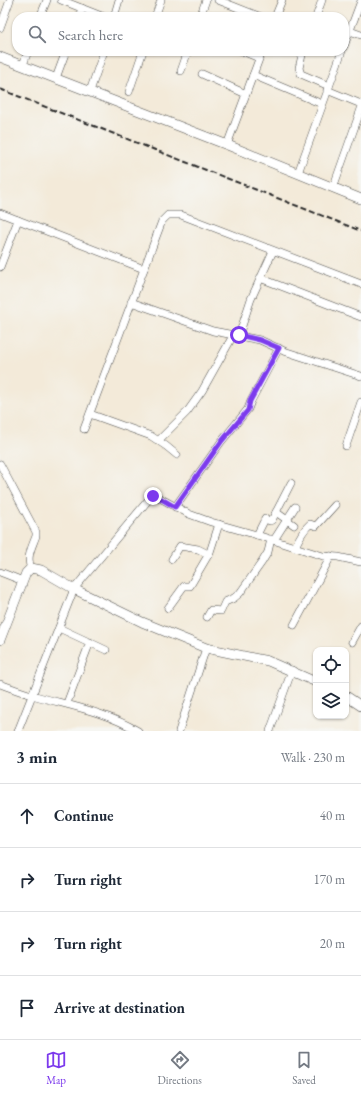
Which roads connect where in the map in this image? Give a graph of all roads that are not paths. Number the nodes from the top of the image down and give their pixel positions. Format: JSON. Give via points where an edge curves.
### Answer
{"nodes":[{"id":1,"x":10,"y":0,"type":"edge"},
{"id":2,"x":47,"y":0,"type":"edge"},
{"id":3,"x":61,"y":0,"type":"edge"},
{"id":4,"x":119,"y":0,"type":"edge"},
{"id":5,"x":161,"y":0,"type":"edge"},
{"id":6,"x":206,"y":0,"type":"edge"},
{"id":7,"x":218,"y":0,"type":"edge"},
{"id":8,"x":282,"y":0,"type":"edge"},
{"id":9,"x":322,"y":0,"type":"edge"},
{"id":10,"x":361,"y":0,"type":"edge"},
{"id":11,"x":82,"y":8,"type":"junction"},
{"id":12,"x":42,"y":12,"type":"edge"},
{"id":13,"x":81,"y":12,"type":"edge"},
{"id":14,"x":92,"y":12,"type":"edge"},
{"id":15,"x":115,"y":12,"type":"edge"},
{"id":16,"x":157,"y":12,"type":"edge"},
{"id":17,"x":202,"y":12,"type":"edge"},
{"id":18,"x":248,"y":12,"type":"edge"},
{"id":19,"x":277,"y":12,"type":"edge"},
{"id":20,"x":318,"y":12,"type":"edge"},
{"id":21,"x":0,"y":28,"type":"edge"},
{"id":22,"x":350,"y":30,"type":"joint"},
{"id":23,"x":361,"y":35,"type":"edge"},
{"id":24,"x":26,"y":56,"type":"edge"},
{"id":25,"x":64,"y":56,"type":"edge"},
{"id":26,"x":102,"y":56,"type":"edge"},
{"id":27,"x":141,"y":56,"type":"edge"},
{"id":28,"x":186,"y":56,"type":"edge"},
{"id":29,"x":261,"y":56,"type":"edge"},
{"id":30,"x":302,"y":56,"type":"edge"},
{"id":31,"x":340,"y":56,"type":"edge"},
{"id":32,"x":0,"y":57,"type":"edge"},
{"id":33,"x":23,"y":65,"type":"junction"},
{"id":34,"x":181,"y":70,"type":"dead end"},
{"id":35,"x":202,"y":74,"type":"dead end"},
{"id":36,"x":253,"y":75,"type":"junction"},
{"id":37,"x":56,"y":78,"type":"junction"},
{"id":38,"x":328,"y":88,"type":"junction"},
{"id":39,"x":90,"y":91,"type":"junction"},
{"id":40,"x":129,"y":92,"type":"dead end"},
{"id":41,"x":246,"y":94,"type":"junction"},
{"id":42,"x":322,"y":104,"type":"junction"},
{"id":43,"x":361,"y":104,"type":"edge"},
{"id":44,"x":361,"y":109,"type":"edge"},
{"id":45,"x":227,"y":145,"type":"junction"},
{"id":46,"x":298,"y":173,"type":"junction"},
{"id":47,"x":333,"y":188,"type":"junction"},
{"id":48,"x":361,"y":199,"type":"edge"},
{"id":49,"x":0,"y":213,"type":"edge"},
{"id":50,"x":18,"y":220,"type":"junction"},
{"id":51,"x":273,"y":251,"type":"junction"},
{"id":52,"x":0,"y":267,"type":"edge"},
{"id":53,"x":144,"y":269,"type":"junction"},
{"id":54,"x":260,"y":278,"type":"junction"},
{"id":55,"x":361,"y":284,"type":"edge"},
{"id":56,"x":131,"y":302,"type":"junction"},
{"id":57,"x":361,"y":317,"type":"edge"},
{"id":58,"x":236,"y":334,"type":"junction"},
{"id":59,"x":279,"y":348,"type":"junction"},
{"id":60,"x":361,"y":376,"type":"edge"},
{"id":61,"x":361,"y":402,"type":"edge"},
{"id":62,"x":90,"y":414,"type":"junction"},
{"id":63,"x":84,"y":430,"type":"dead end"},
{"id":64,"x":159,"y":440,"type":"junction"},
{"id":65,"x":346,"y":446,"type":"dead end"},
{"id":66,"x":177,"y":455,"type":"dead end"},
{"id":67,"x":0,"y":464,"type":"edge"},
{"id":68,"x":291,"y":483,"type":"dead end"},
{"id":69,"x":335,"y":505,"type":"dead end"},
{"id":70,"x":175,"y":507,"type":"junction"},
{"id":71,"x":295,"y":507,"type":"dead end"},
{"id":72,"x":276,"y":512,"type":"junction"},
{"id":73,"x":287,"y":520,"type":"junction"},
{"id":74,"x":219,"y":524,"type":"junction"},
{"id":75,"x":294,"y":525,"type":"dead end"},
{"id":76,"x":257,"y":535,"type":"junction"},
{"id":77,"x":273,"y":540,"type":"junction"},
{"id":78,"x":295,"y":547,"type":"junction"},
{"id":79,"x":208,"y":554,"type":"junction"},
{"id":80,"x":331,"y":556,"type":"junction"},
{"id":81,"x":172,"y":559,"type":"dead end"},
{"id":82,"x":361,"y":562,"type":"edge"},
{"id":83,"x":31,"y":568,"type":"junction"},
{"id":84,"x":0,"y":572,"type":"edge"},
{"id":85,"x":24,"y":581,"type":"junction"},
{"id":86,"x":74,"y":589,"type":"junction"},
{"id":87,"x":168,"y":608,"type":"dead end"},
{"id":88,"x":207,"y":617,"type":"dead end"},
{"id":89,"x":294,"y":625,"type":"dead end"},
{"id":90,"x":361,"y":626,"type":"edge"},
{"id":91,"x":59,"y":628,"type":"junction"},
{"id":92,"x":0,"y":640,"type":"edge"},
{"id":93,"x":90,"y":642,"type":"junction"},
{"id":94,"x":352,"y":642,"type":"dead end"},
{"id":95,"x":206,"y":648,"type":"junction"},
{"id":96,"x":106,"y":650,"type":"dead end"},
{"id":97,"x":292,"y":670,"type":"junction"},
{"id":98,"x":313,"y":680,"type":"edge"},
{"id":99,"x":0,"y":684,"type":"edge"},
{"id":100,"x":32,"y":695,"type":"junction"},
{"id":101,"x":349,"y":698,"type":"edge"},
{"id":102,"x":67,"y":703,"type":"junction"},
{"id":103,"x":361,"y":706,"type":"edge"},
{"id":104,"x":18,"y":731,"type":"edge"},
{"id":105,"x":138,"y":731,"type":"edge"},
{"id":106,"x":179,"y":731,"type":"edge"},
{"id":107,"x":270,"y":731,"type":"edge"}],
"edges":[{"from":1,"to":21,"type":"street"},
{"from":2,"to":12,"type":"street"},
{"from":3,"to":11,"type":"street"},
{"from":4,"to":15,"type":"street"},
{"from":5,"to":16,"type":"street"},
{"from":6,"to":17,"type":"street"},
{"from":7,"to":18,"type":"street"},
{"from":8,"to":19,"type":"street"},
{"from":9,"to":20,"type":"street"},
{"from":10,"to":22,"type":"street"},
{"from":11,"to":13,"type":"street"},
{"from":11,"to":14,"type":"street"},
{"from":22,"to":23,"type":"street"},
{"from":24,"to":33,"type":"street"},
{"from":25,"to":37,"type":"street"},
{"from":26,"to":39,"type":"street"},
{"from":27,"to":40,"type":"street"},
{"from":28,"to":34,"type":"street"},
{"from":29,"to":36,"type":"street"},
{"from":30,"to":38,"type":"street","via":[[299,68],[301,74]]},
{"from":31,"to":38,"type":"street"},
{"from":32,"to":33,"type":"street"},
{"from":33,"to":37,"type":"street"},
{"from":35,"to":41,"type":"street"},
{"from":36,"to":41,"type":"street"},
{"from":36,"to":42,"type":"street"},
{"from":37,"to":39,"type":"street"},
{"from":38,"to":42,"type":"street"},
{"from":38,"to":43,"type":"street"},
{"from":39,"to":45,"type":"street"},
{"from":41,"to":45,"type":"street"},
{"from":42,"to":46,"type":"street"},
{"from":44,"to":47,"type":"street"},
{"from":45,"to":46,"type":"street"},
{"from":46,"to":47,"type":"street"},
{"from":47,"to":48,"type":"street"},
{"from":49,"to":50,"type":"street"},
{"from":50,"to":52,"type":"street"},
{"from":50,"to":53,"type":"street"},
{"from":51,"to":53,"type":"street","via":[[171,214],[165,216],[162,221]]},
{"from":51,"to":54,"type":"street"},
{"from":51,"to":55,"type":"street"},
{"from":53,"to":56,"type":"street"},
{"from":54,"to":57,"type":"street"},
{"from":54,"to":58,"type":"street"},
{"from":56,"to":58,"type":"street","via":[[202,327]]},
{"from":56,"to":62,"type":"street"},
{"from":58,"to":59,"type":"street"},
{"from":58,"to":64,"type":"street","via":[[187,412]]},
{"from":59,"to":60,"type":"street"},
{"from":59,"to":70,"type":"street","via":[[250,401],[248,410],[221,442]]},
{"from":61,"to":65,"type":"street"},
{"from":62,"to":63,"type":"street"},
{"from":62,"to":64,"type":"street"},
{"from":64,"to":66,"type":"street"},
{"from":67,"to":83,"type":"street","via":[[36,532],[28,558]]},
{"from":68,"to":72,"type":"street"},
{"from":69,"to":78,"type":"street","via":[[316,526],[309,524]]},
{"from":70,"to":74,"type":"street"},
{"from":70,"to":86,"type":"street","via":[[158,497],[153,496],[147,500]]},
{"from":71,"to":73,"type":"street"},
{"from":72,"to":73,"type":"street"},
{"from":72,"to":76,"type":"street","via":[[271,520],[265,519]]},
{"from":73,"to":75,"type":"street"},
{"from":73,"to":77,"type":"street"},
{"from":74,"to":76,"type":"street"},
{"from":74,"to":79,"type":"street"},
{"from":76,"to":77,"type":"street"},
{"from":77,"to":78,"type":"street"},
{"from":77,"to":88,"type":"street","via":[[262,562],[240,593],[225,602],[221,611],[211,610]]},
{"from":78,"to":80,"type":"street"},
{"from":79,"to":81,"type":"street","via":[[198,549],[180,546]]},
{"from":79,"to":87,"type":"street","via":[[190,586],[184,586]]},
{"from":80,"to":82,"type":"street"},
{"from":80,"to":89,"type":"street"},
{"from":83,"to":85,"type":"street","via":[[26,573]]},
{"from":83,"to":86,"type":"street","via":[[42,570]]},
{"from":84,"to":85,"type":"street"},
{"from":85,"to":92,"type":"street"},
{"from":86,"to":91,"type":"street"},
{"from":86,"to":95,"type":"street","via":[[142,622]]},
{"from":90,"to":94,"type":"street"},
{"from":91,"to":93,"type":"street"},
{"from":91,"to":100,"type":"street"},
{"from":93,"to":96,"type":"street"},
{"from":93,"to":102,"type":"street"},
{"from":95,"to":97,"type":"street","via":[[268,661]]},
{"from":95,"to":106,"type":"street"},
{"from":97,"to":98,"type":"street"},
{"from":97,"to":107,"type":"street"},
{"from":99,"to":100,"type":"street"},
{"from":100,"to":102,"type":"street"},
{"from":100,"to":104,"type":"street"},
{"from":101,"to":103,"type":"street"},
{"from":102,"to":105,"type":"street","via":[[107,715]]}]}
